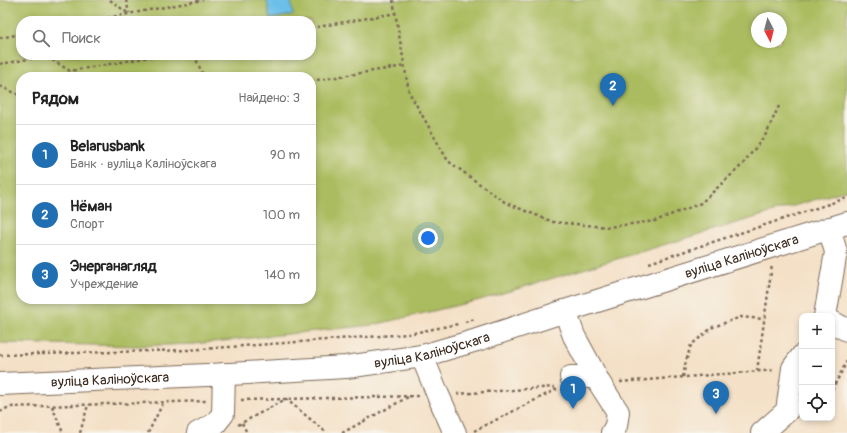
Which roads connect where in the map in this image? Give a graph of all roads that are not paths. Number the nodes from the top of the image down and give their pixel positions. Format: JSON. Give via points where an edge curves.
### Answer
{"nodes":[{"id":1,"x":838,"y":226,"type":"edge"},
{"id":2,"x":565,"y":311,"type":"junction"},
{"id":3,"x":826,"y":313,"type":"edge"},
{"id":4,"x":835,"y":324,"type":"edge"},
{"id":5,"x":847,"y":330,"type":"edge"},
{"id":6,"x":422,"y":356,"type":"junction"},
{"id":7,"x":798,"y":362,"type":"edge"},
{"id":8,"x":224,"y":374,"type":"junction"},
{"id":9,"x":571,"y":377,"type":"dead end"},
{"id":10,"x":598,"y":380,"type":"junction"},
{"id":11,"x":0,"y":384,"type":"edge"},
{"id":12,"x":198,"y":433,"type":"edge"},
{"id":13,"x":455,"y":433,"type":"edge"},
{"id":14,"x":612,"y":433,"type":"edge"},
{"id":15,"x":762,"y":433,"type":"edge"}],
"edges":[{"from":1,"to":2,"type":"main road","name":"вуліца Каліноўскага"},
{"from":1,"to":3,"type":"main road"},
{"from":2,"to":6,"type":"main road","name":"вуліца Каліноўскага"},
{"from":2,"to":10,"type":"main road","via":[[574,336]]},
{"from":4,"to":5,"type":"main road"},
{"from":6,"to":8,"type":"main road","name":"вуліца Каліноўскага","via":[[346,367]]},
{"from":6,"to":13,"type":"main road"},
{"from":7,"to":15,"type":"main road","via":[[787,411]]},
{"from":8,"to":11,"type":"main road","name":"вуліца Каліноўскага"},
{"from":8,"to":12,"type":"main road","via":[[223,414],[215,424]]},
{"from":9,"to":10,"type":"main road"},
{"from":10,"to":14,"type":"main road","via":[[618,412]]}]}
